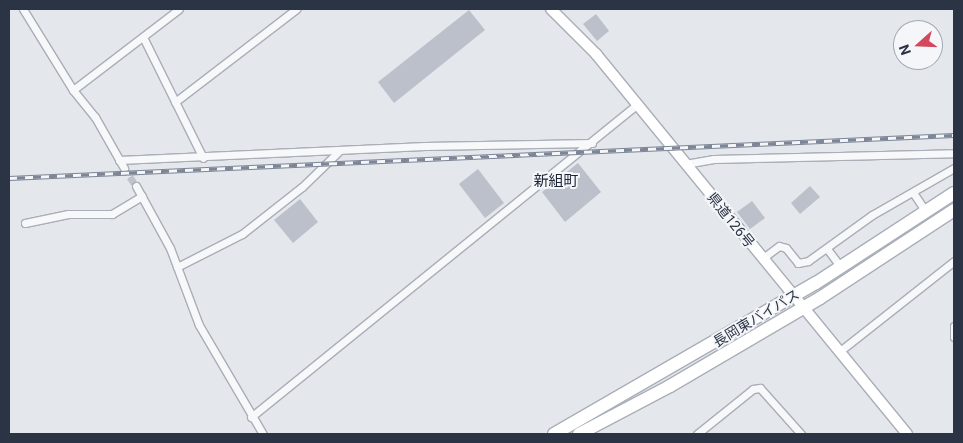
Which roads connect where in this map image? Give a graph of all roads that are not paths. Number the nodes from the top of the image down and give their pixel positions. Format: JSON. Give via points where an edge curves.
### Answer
{"nodes":[{"id":1,"x":23,"y":9,"type":"edge"},
{"id":2,"x":179,"y":9,"type":"edge"},
{"id":3,"x":296,"y":9,"type":"edge"},
{"id":4,"x":551,"y":9,"type":"edge"},
{"id":5,"x":143,"y":37,"type":"junction"},
{"id":6,"x":73,"y":90,"type":"junction"},
{"id":7,"x":176,"y":102,"type":"junction"},
{"id":8,"x":637,"y":104,"type":"junction"},
{"id":9,"x":592,"y":143,"type":"junction"},
{"id":10,"x":338,"y":152,"type":"junction"},
{"id":11,"x":954,"y":153,"type":"edge"},
{"id":12,"x":203,"y":158,"type":"junction"},
{"id":13,"x":119,"y":160,"type":"junction"},
{"id":14,"x":685,"y":164,"type":"junction"},
{"id":15,"x":124,"y":168,"type":"tunnel mouth"},
{"id":16,"x":954,"y":168,"type":"edge"},
{"id":17,"x":136,"y":186,"type":"tunnel mouth"},
{"id":18,"x":954,"y":193,"type":"edge"},
{"id":19,"x":914,"y":194,"type":"junction"},
{"id":20,"x":142,"y":196,"type":"junction"},
{"id":21,"x":954,"y":210,"type":"edge"},
{"id":22,"x":926,"y":212,"type":"junction"},
{"id":23,"x":24,"y":223,"type":"dead end"},
{"id":24,"x":828,"y":250,"type":"junction"},
{"id":25,"x":763,"y":258,"type":"junction"},
{"id":26,"x":954,"y":262,"type":"edge"},
{"id":27,"x":177,"y":267,"type":"junction"},
{"id":28,"x":841,"y":267,"type":"junction"},
{"id":29,"x":794,"y":295,"type":"junction"},
{"id":30,"x":804,"y":308,"type":"junction"},
{"id":31,"x":954,"y":326,"type":"edge"},
{"id":32,"x":954,"y":337,"type":"edge"},
{"id":33,"x":840,"y":351,"type":"junction"},
{"id":34,"x":252,"y":417,"type":"junction"},
{"id":35,"x":263,"y":434,"type":"edge"},
{"id":36,"x":554,"y":434,"type":"edge"},
{"id":37,"x":579,"y":434,"type":"edge"},
{"id":38,"x":697,"y":434,"type":"edge"},
{"id":39,"x":801,"y":434,"type":"edge"},
{"id":40,"x":907,"y":434,"type":"edge"}],
"edges":[{"from":1,"to":6,"type":"street"},
{"from":2,"to":5,"type":"street"},
{"from":3,"to":7,"type":"street"},
{"from":4,"to":8,"type":"main road","name":"県道126号","via":[[596,54]]},
{"from":5,"to":6,"type":"street"},
{"from":5,"to":7,"type":"street"},
{"from":6,"to":13,"type":"street","via":[[95,117]]},
{"from":7,"to":12,"type":"street"},
{"from":8,"to":9,"type":"street"},
{"from":8,"to":14,"type":"main road","name":"県道126号"},
{"from":9,"to":10,"type":"street","via":[[425,146]]},
{"from":9,"to":34,"type":"street"},
{"from":10,"to":12,"type":"street"},
{"from":10,"to":27,"type":"street","via":[[302,187],[242,234]]},
{"from":11,"to":14,"type":"street","via":[[714,159]]},
{"from":12,"to":13,"type":"street"},
{"from":13,"to":15,"type":"street"},
{"from":14,"to":25,"type":"main road","name":"県道126号"},
{"from":16,"to":19,"type":"street"},
{"from":17,"to":20,"type":"street"},
{"from":18,"to":22,"type":"highway","name":"長岡東バイパス"},
{"from":19,"to":22,"type":"street"},
{"from":19,"to":24,"type":"street","via":[[872,215]]},
{"from":20,"to":23,"type":"street","via":[[112,214],[68,214]]},
{"from":20,"to":27,"type":"street"},
{"from":21,"to":30,"type":"highway","name":"長岡東バイパス"},
{"from":22,"to":28,"type":"highway","name":"長岡東バイパス"},
{"from":24,"to":25,"type":"street","via":[[798,263],[786,248],[779,246]]},
{"from":24,"to":28,"type":"street"},
{"from":25,"to":29,"type":"main road","name":"県道126号"},
{"from":26,"to":33,"type":"street"},
{"from":27,"to":34,"type":"street","via":[[199,326]]},
{"from":28,"to":29,"type":"highway","name":"長岡東バイパス"},
{"from":29,"to":30,"type":"main road","name":"県道126号"},
{"from":29,"to":36,"type":"highway","name":"長岡東バイパス"},
{"from":30,"to":33,"type":"main road","name":"県道126号"},
{"from":30,"to":37,"type":"highway","name":"長岡東バイパス","via":[[670,386]]},
{"from":31,"to":32,"type":"street"},
{"from":33,"to":40,"type":"main road","name":"県道126号"},
{"from":34,"to":35,"type":"street"},
{"from":38,"to":39,"type":"street","via":[[753,389],[760,388]]}]}
